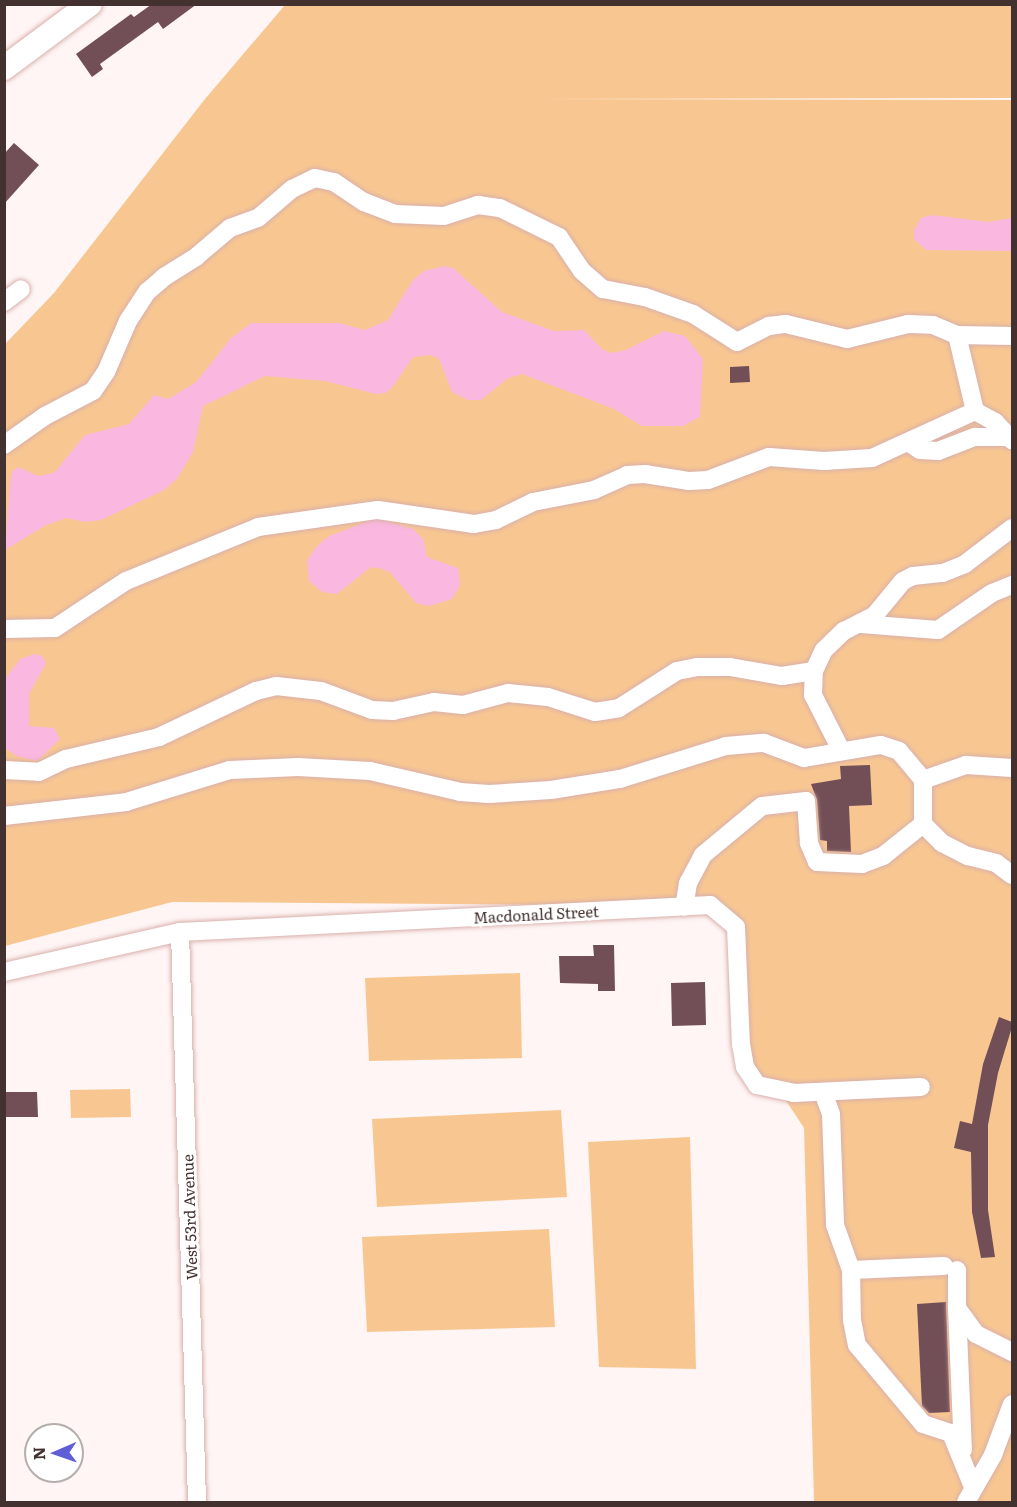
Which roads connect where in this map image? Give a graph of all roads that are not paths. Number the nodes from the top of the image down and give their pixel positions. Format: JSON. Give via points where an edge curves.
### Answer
{"nodes":[{"id":1,"x":90,"y":4,"type":"edge"},
{"id":2,"x":4,"y":68,"type":"edge"},
{"id":3,"x":21,"y":289,"type":"dead end"},
{"id":4,"x":4,"y":302,"type":"edge"},
{"id":5,"x":957,"y":335,"type":"junction"},
{"id":6,"x":1012,"y":336,"type":"edge"},
{"id":7,"x":975,"y":411,"type":"junction"},
{"id":8,"x":1010,"y":439,"type":"edge"},
{"id":9,"x":908,"y":442,"type":"junction"},
{"id":10,"x":4,"y":445,"type":"edge"},
{"id":11,"x":1012,"y":528,"type":"edge"},
{"id":12,"x":1012,"y":585,"type":"edge"},
{"id":13,"x":861,"y":624,"type":"junction"},
{"id":14,"x":4,"y":629,"type":"edge"},
{"id":15,"x":814,"y":671,"type":"junction"},
{"id":16,"x":841,"y":750,"type":"junction"},
{"id":17,"x":1012,"y":768,"type":"edge"},
{"id":18,"x":4,"y":770,"type":"edge"},
{"id":19,"x":923,"y":780,"type":"junction"},
{"id":20,"x":4,"y":816,"type":"edge"},
{"id":21,"x":923,"y":824,"type":"junction"},
{"id":22,"x":1012,"y":875,"type":"edge"},
{"id":23,"x":684,"y":907,"type":"junction"},
{"id":24,"x":180,"y":932,"type":"junction"},
{"id":25,"x":4,"y":972,"type":"edge"},
{"id":26,"x":921,"y":1087,"type":"dead end"},
{"id":27,"x":823,"y":1092,"type":"junction"},
{"id":28,"x":851,"y":1270,"type":"junction"},
{"id":29,"x":957,"y":1308,"type":"junction"},
{"id":30,"x":1012,"y":1352,"type":"edge"},
{"id":31,"x":1012,"y":1404,"type":"edge"},
{"id":32,"x":963,"y":1458,"type":"junction"},
{"id":33,"x":969,"y":1495,"type":"edge"},
{"id":34,"x":197,"y":1503,"type":"edge"}],
"edges":[{"from":1,"to":2,"type":"main road"},
{"from":3,"to":4,"type":"street"},
{"from":5,"to":6,"type":"street"},
{"from":5,"to":7,"type":"street"},
{"from":5,"to":10,"type":"street","via":[[933,325],[908,324],[847,339],[786,324],[770,326],[737,342],[693,314],[645,297],[603,289],[582,271],[559,237],[500,208],[478,205],[444,216],[395,214],[364,202],[334,182],[315,178],[292,189],[258,218],[230,228],[164,277],[147,292],[128,321],[106,372],[93,391],[45,416]]},
{"from":7,"to":8,"type":"street","via":[[996,422]]},
{"from":7,"to":9,"type":"street"},
{"from":8,"to":9,"type":"street","via":[[975,437],[938,451],[920,450]]},
{"from":9,"to":14,"type":"street","via":[[872,458],[825,461],[789,455],[769,457],[708,480],[627,475],[594,490],[533,502],[496,520],[474,524],[378,510],[258,528],[126,581],[55,628]]},
{"from":11,"to":13,"type":"street","via":[[965,564],[903,581],[874,616]]},
{"from":12,"to":13,"type":"street","via":[[992,593],[939,630]]},
{"from":13,"to":15,"type":"street","via":[[844,631],[824,650]]},
{"from":15,"to":16,"type":"street","via":[[813,695]]},
{"from":15,"to":18,"type":"street","via":[[782,676],[730,667],[697,667],[677,671],[640,699],[596,712],[548,697],[508,693],[463,705],[434,702],[393,711],[372,710],[321,690],[276,686],[256,691],[159,737],[66,759],[39,772]]},
{"from":16,"to":19,"type":"street","via":[[881,745],[899,751]]},
{"from":16,"to":20,"type":"street","via":[[804,758],[765,743],[726,746],[620,779],[551,790],[489,794],[460,792],[370,771],[298,767],[230,770],[126,802]]},
{"from":17,"to":19,"type":"street","via":[[966,765]]},
{"from":19,"to":21,"type":"street"},
{"from":21,"to":22,"type":"street","via":[[942,843],[968,856],[996,863]]},
{"from":21,"to":23,"type":"street","via":[[876,859],[862,864],[817,862],[809,843],[806,801],[762,806],[703,855],[688,883]]},
{"from":23,"to":24,"type":"street","name":"Macdonald Street"},
{"from":23,"to":27,"type":"street","name":"Macdonald Street","via":[[710,905],[736,927],[741,1044],[745,1067],[757,1085],[781,1093]]},
{"from":24,"to":25,"type":"street","name":"Macdonald Street"},
{"from":24,"to":34,"type":"street","name":"West 53rd Avenue"},
{"from":26,"to":27,"type":"street","name":"Macdonald Street"},
{"from":27,"to":28,"type":"street","via":[[831,1114],[835,1225]]},
{"from":28,"to":29,"type":"street","via":[[950,1268]]},
{"from":28,"to":32,"type":"street","via":[[857,1345],[924,1424],[951,1433]]},
{"from":29,"to":30,"type":"street","via":[[976,1334]]},
{"from":29,"to":32,"type":"street"},
{"from":31,"to":33,"type":"street","via":[[993,1455]]},
{"from":32,"to":33,"type":"street"}]}
